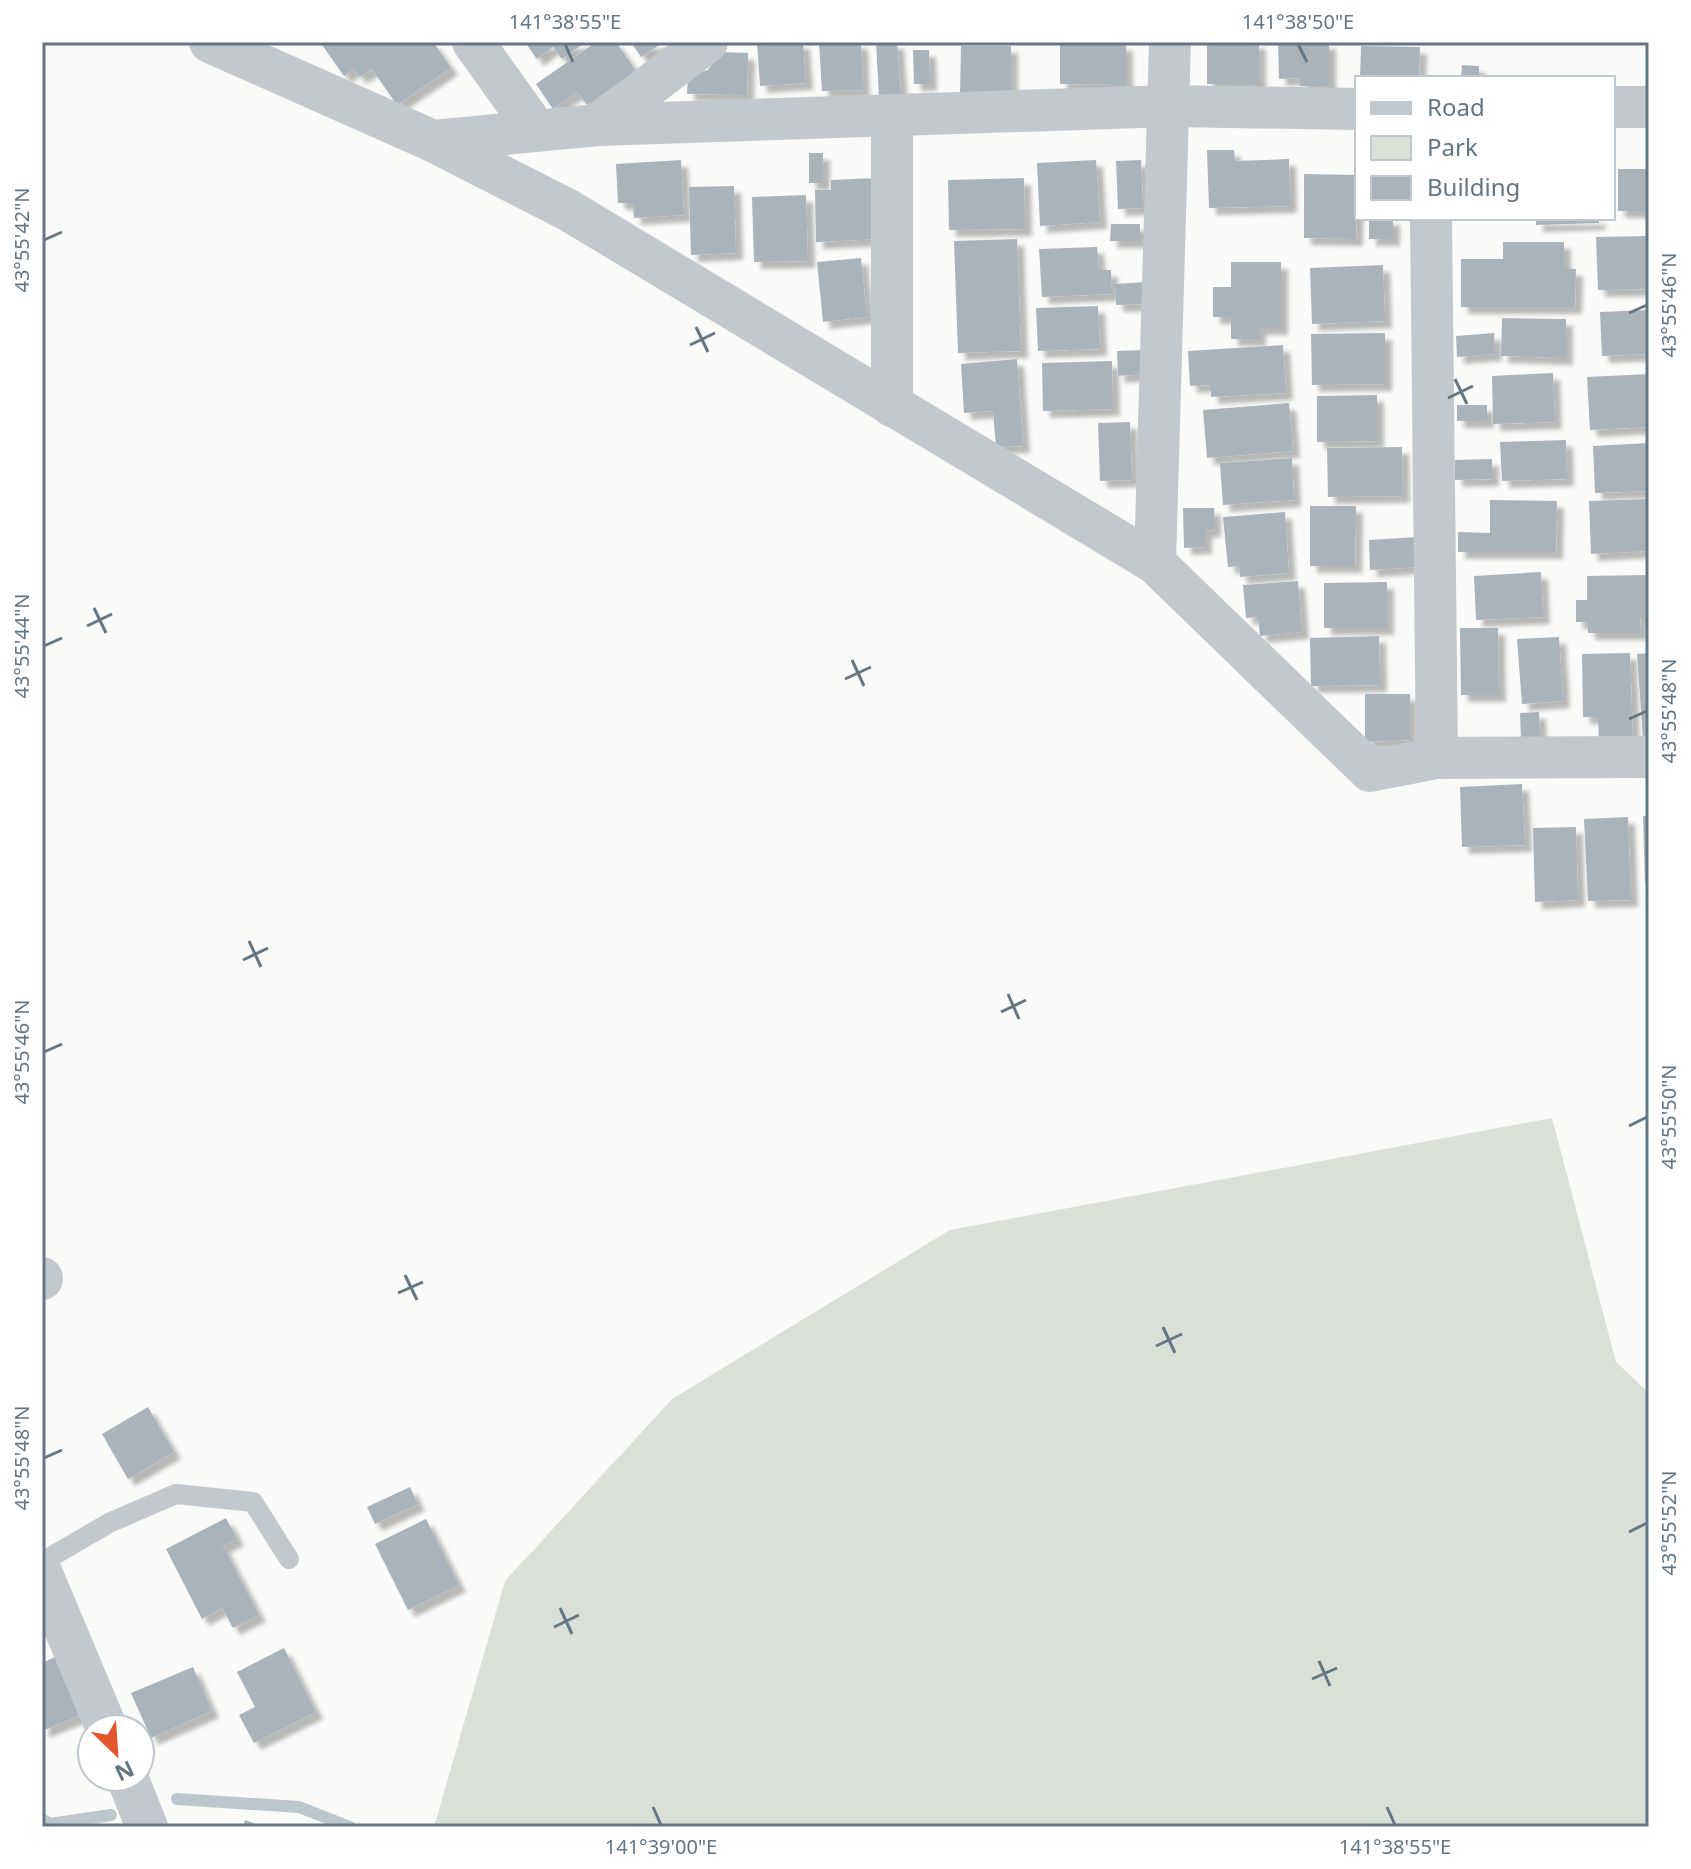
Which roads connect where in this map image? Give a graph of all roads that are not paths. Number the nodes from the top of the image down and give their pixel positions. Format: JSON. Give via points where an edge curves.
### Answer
{"nodes":[{"id":1,"x":473,"y":42,"type":"edge"},
{"id":2,"x":707,"y":42,"type":"edge"},
{"id":3,"x":1170,"y":42,"type":"edge"},
{"id":4,"x":229,"y":45,"type":"edge"},
{"id":5,"x":1170,"y":106,"type":"junction"},
{"id":6,"x":1615,"y":107,"type":"edge"},
{"id":7,"x":1649,"y":107,"type":"edge"},
{"id":8,"x":1355,"y":109,"type":"edge"},
{"id":9,"x":892,"y":115,"type":"junction"},
{"id":10,"x":598,"y":125,"type":"junction"},
{"id":11,"x":536,"y":130,"type":"junction"},
{"id":12,"x":433,"y":141,"type":"junction"},
{"id":13,"x":1431,"y":220,"type":"edge"},
{"id":14,"x":892,"y":406,"type":"junction"},
{"id":15,"x":1155,"y":563,"type":"junction"},
{"id":16,"x":1649,"y":757,"type":"edge"},
{"id":17,"x":1437,"y":758,"type":"junction"},
{"id":18,"x":289,"y":1559,"type":"dead end"},
{"id":19,"x":42,"y":1562,"type":"edge"},
{"id":20,"x":42,"y":1574,"type":"edge"},
{"id":21,"x":100,"y":1713,"type":"edge"},
{"id":22,"x":133,"y":1793,"type":"edge"},
{"id":23,"x":147,"y":1827,"type":"edge"}],
"edges":[{"from":1,"to":11,"type":"street"},
{"from":2,"to":10,"type":"street"},
{"from":3,"to":5,"type":"street"},
{"from":4,"to":12,"type":"street"},
{"from":5,"to":8,"type":"street"},
{"from":5,"to":9,"type":"street"},
{"from":5,"to":15,"type":"street"},
{"from":6,"to":7,"type":"street"},
{"from":9,"to":10,"type":"street"},
{"from":9,"to":14,"type":"street"},
{"from":10,"to":11,"type":"street"},
{"from":11,"to":12,"type":"street"},
{"from":12,"to":14,"type":"street","via":[[568,210]]},
{"from":13,"to":17,"type":"street"},
{"from":14,"to":15,"type":"street"},
{"from":15,"to":17,"type":"street","via":[[1370,771]]},
{"from":16,"to":17,"type":"street"},
{"from":18,"to":19,"type":"lane","via":[[253,1502],[176,1494],[109,1523]]},
{"from":20,"to":21,"type":"street"},
{"from":22,"to":23,"type":"street"}]}
